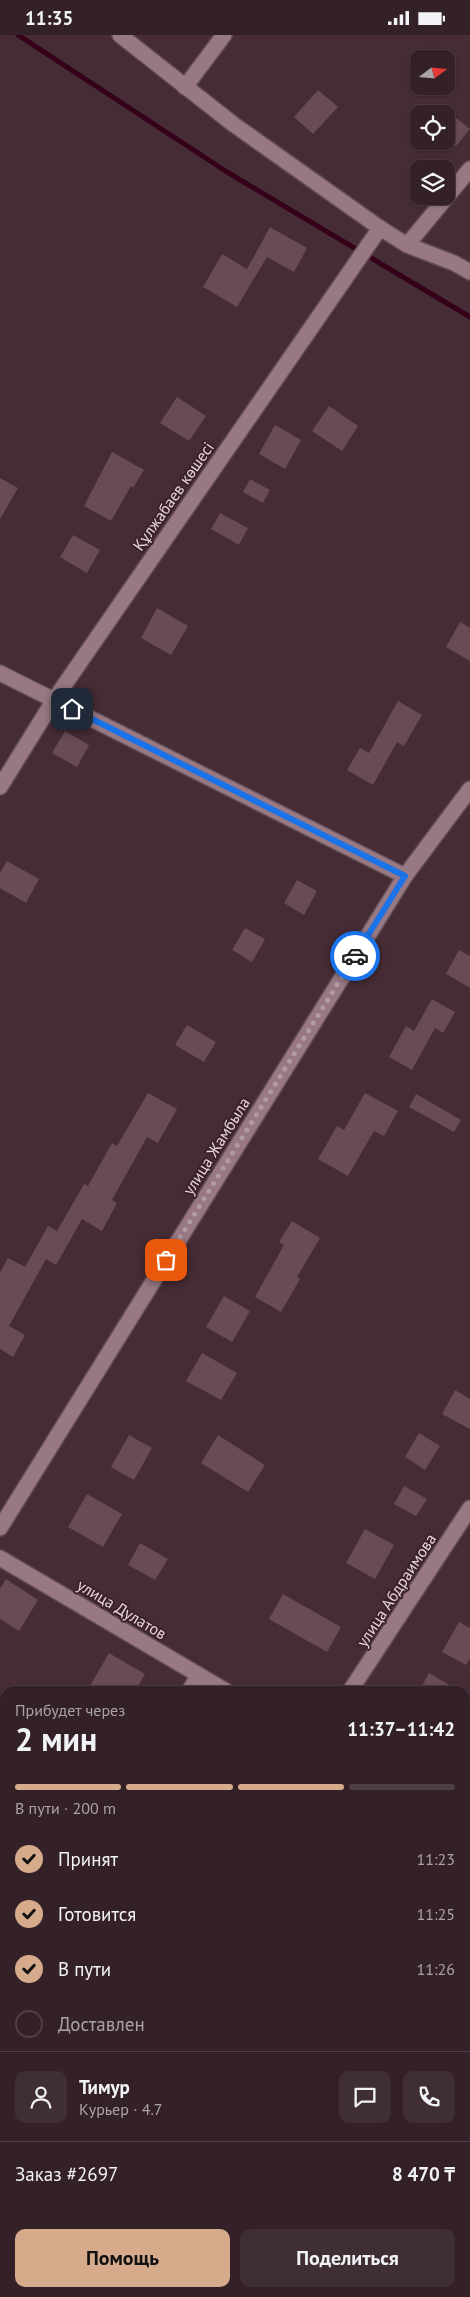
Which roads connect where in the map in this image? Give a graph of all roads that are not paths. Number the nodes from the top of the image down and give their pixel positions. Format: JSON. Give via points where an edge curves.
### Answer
{"nodes":[{"id":1,"x":120,"y":35,"type":"edge"},
{"id":2,"x":224,"y":35,"type":"edge"},
{"id":3,"x":185,"y":87,"type":"junction"},
{"id":4,"x":470,"y":169,"type":"edge"},
{"id":5,"x":377,"y":231,"type":"junction"},
{"id":6,"x":407,"y":245,"type":"junction"},
{"id":7,"x":470,"y":272,"type":"edge"},
{"id":8,"x":0,"y":673,"type":"edge"},
{"id":9,"x":54,"y":700,"type":"junction"},
{"id":10,"x":0,"y":787,"type":"edge"},
{"id":11,"x":470,"y":789,"type":"edge"},
{"id":12,"x":405,"y":876,"type":"junction"},
{"id":13,"x":470,"y":1508,"type":"edge"},
{"id":14,"x":0,"y":1528,"type":"edge"},
{"id":15,"x":0,"y":1558,"type":"edge"},
{"id":16,"x":199,"y":1675,"type":"junction"},
{"id":17,"x":192,"y":1686,"type":"edge"},
{"id":18,"x":218,"y":1686,"type":"edge"},
{"id":19,"x":353,"y":1686,"type":"edge"}],
"edges":[{"from":1,"to":3,"type":"street"},
{"from":2,"to":3,"type":"street"},
{"from":3,"to":5,"type":"street"},
{"from":4,"to":6,"type":"street"},
{"from":5,"to":6,"type":"street"},
{"from":5,"to":9,"type":"street","name":"Құлжабаев көшесі"},
{"from":6,"to":7,"type":"street"},
{"from":8,"to":9,"type":"street"},
{"from":9,"to":10,"type":"street","name":"Құлжабаев көшесі"},
{"from":9,"to":12,"type":"street"},
{"from":11,"to":12,"type":"street","name":"улица Жамбыла"},
{"from":12,"to":14,"type":"street","name":"улица Жамбыла"},
{"from":13,"to":19,"type":"street","name":"улица Абдраимова"},
{"from":15,"to":16,"type":"street","name":"улица Дулатов"},
{"from":16,"to":17,"type":"street"},
{"from":16,"to":18,"type":"street","name":"улица Дулатов"}]}
